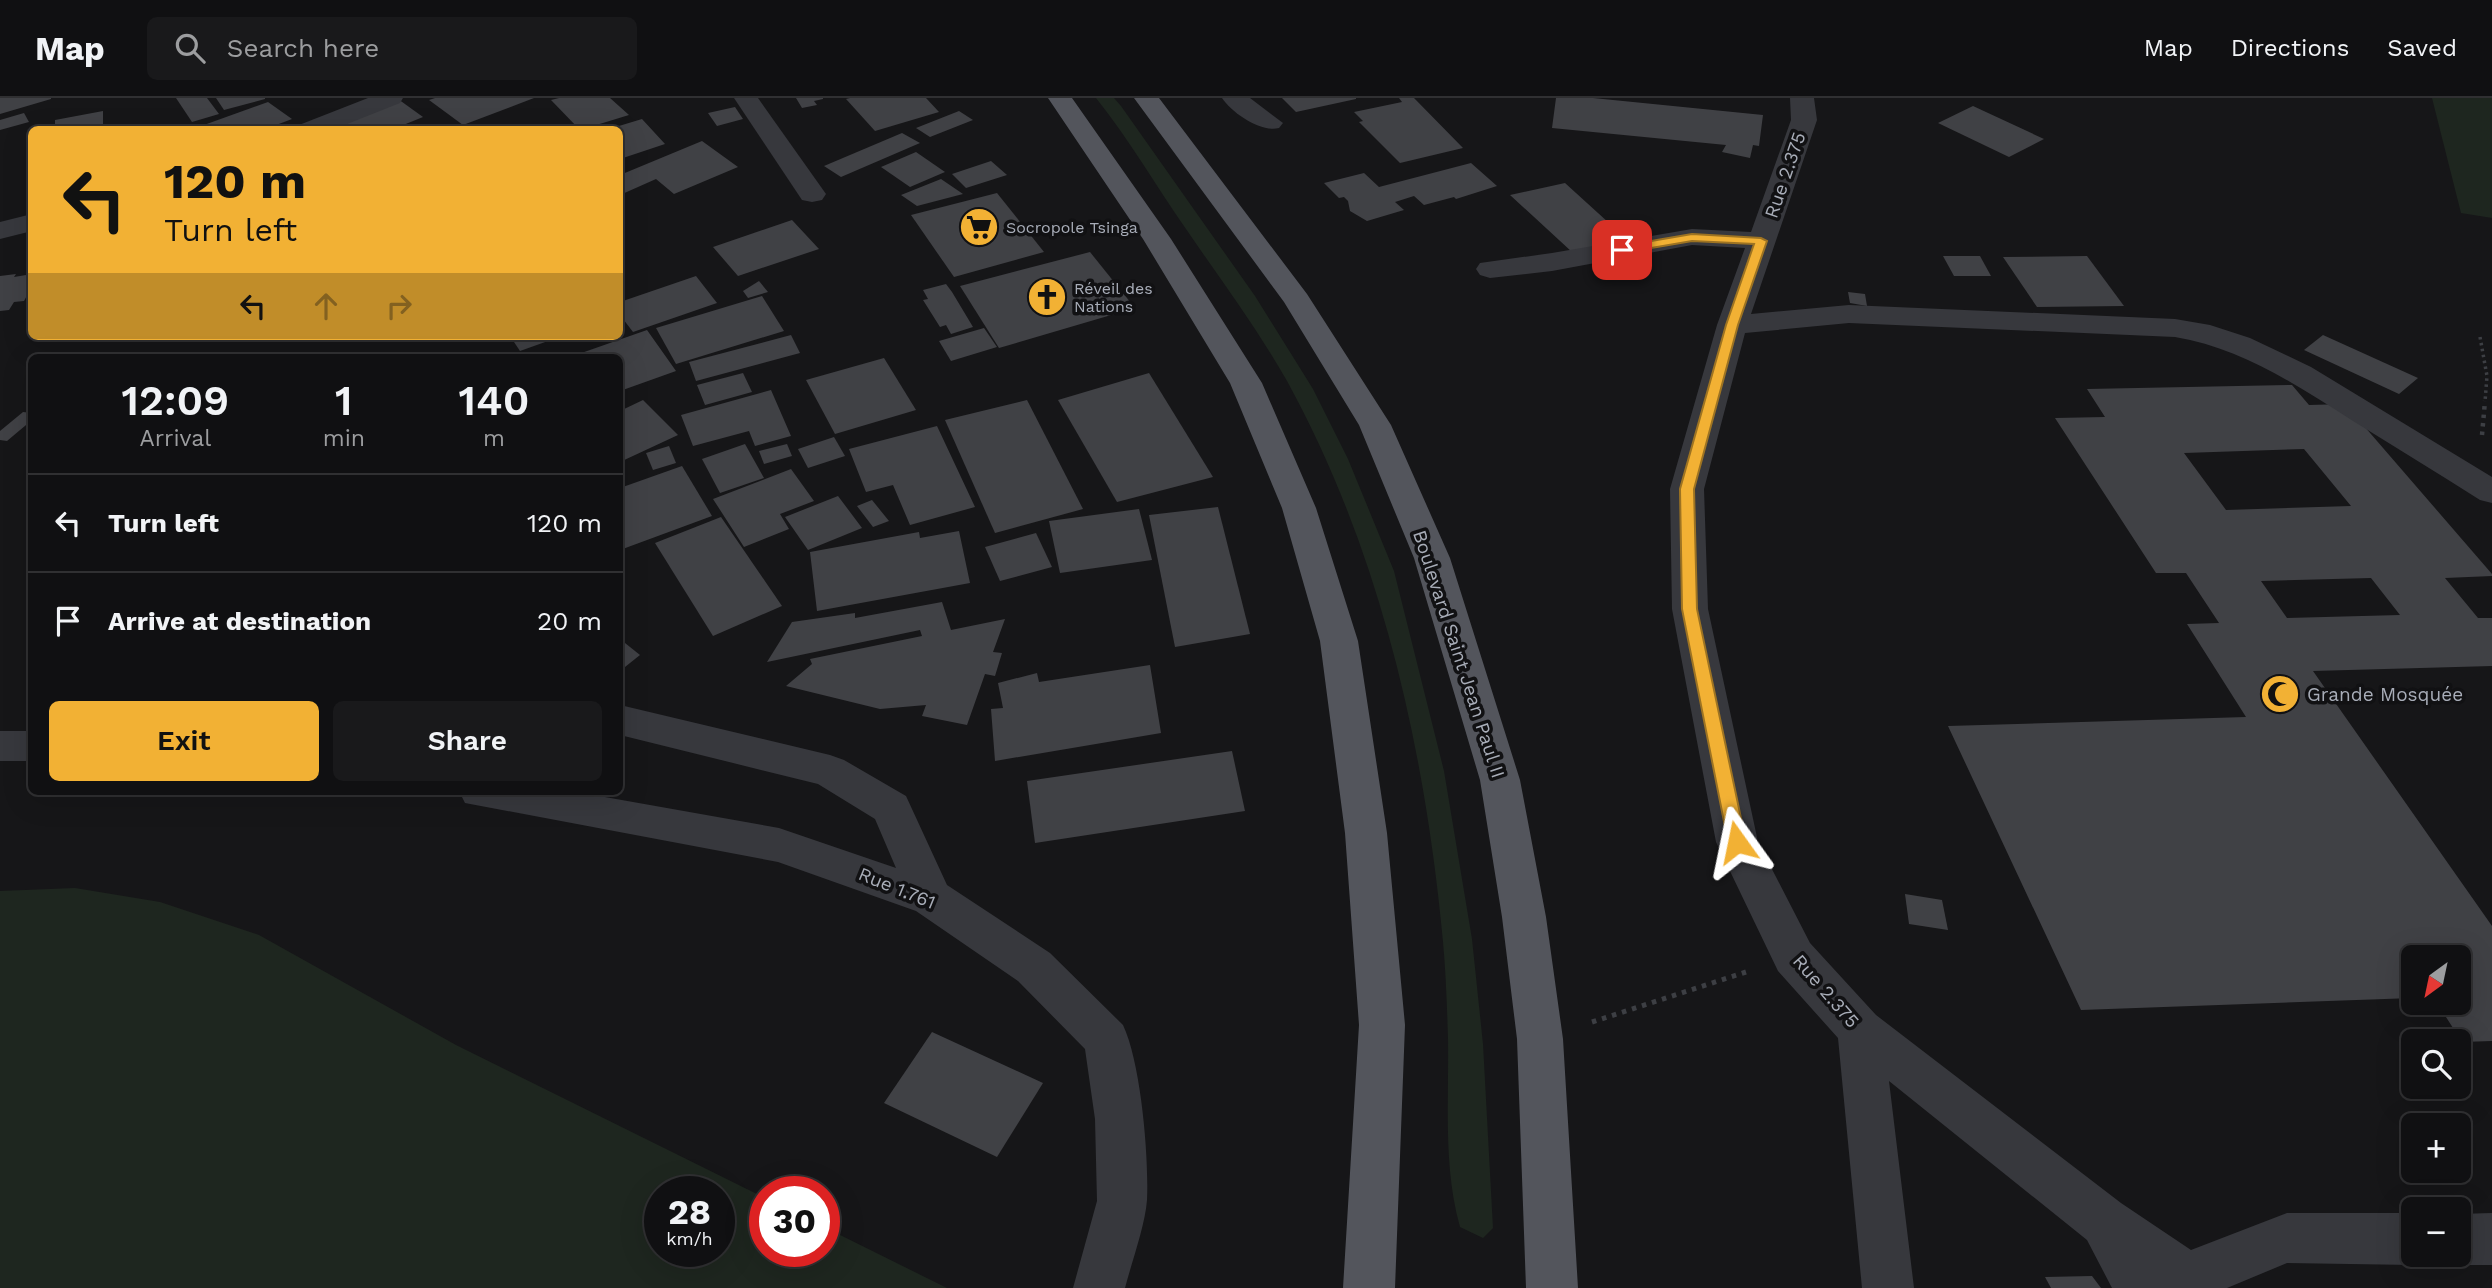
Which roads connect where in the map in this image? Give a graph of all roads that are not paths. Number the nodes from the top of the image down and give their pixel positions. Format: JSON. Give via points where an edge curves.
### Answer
{"nodes":[{"id":1,"x":391,"y":98,"type":"edge"},
{"id":2,"x":746,"y":98,"type":"edge"},
{"id":3,"x":1060,"y":98,"type":"edge"},
{"id":4,"x":1146,"y":98,"type":"edge"},
{"id":5,"x":1234,"y":98,"type":"edge"},
{"id":6,"x":1802,"y":98,"type":"edge"},
{"id":7,"x":1269,"y":124,"type":"dead end"},
{"id":8,"x":318,"y":126,"type":"edge"},
{"id":9,"x":812,"y":194,"type":"dead end"},
{"id":10,"x":28,"y":223,"type":"edge"},
{"id":11,"x":0,"y":231,"type":"edge"},
{"id":12,"x":1761,"y":241,"type":"junction"},
{"id":13,"x":1490,"y":269,"type":"dead end"},
{"id":14,"x":1732,"y":325,"type":"junction"},
{"id":15,"x":2485,"y":488,"type":"edge"},
{"id":16,"x":623,"y":721,"type":"edge"},
{"id":17,"x":0,"y":746,"type":"edge"},
{"id":18,"x":28,"y":746,"type":"edge"},
{"id":19,"x":501,"y":795,"type":"edge"},
{"id":20,"x":931,"y":898,"type":"junction"},
{"id":21,"x":1860,"y":1030,"type":"junction"},
{"id":22,"x":2401,"y":1238,"type":"edge"},
{"id":23,"x":2471,"y":1238,"type":"edge"},
{"id":24,"x":2492,"y":1239,"type":"edge"},
{"id":25,"x":2176,"y":1285,"type":"edge"},
{"id":26,"x":1099,"y":1288,"type":"edge"},
{"id":27,"x":1369,"y":1288,"type":"edge"},
{"id":28,"x":1552,"y":1288,"type":"edge"},
{"id":29,"x":1888,"y":1288,"type":"edge"}],
"edges":[{"from":1,"to":8,"type":"street"},
{"from":2,"to":9,"type":"street"},
{"from":3,"to":27,"type":"main road","via":[[1157,239],[1246,383],[1299,508],[1339,641],[1366,833],[1382,1025]]},
{"from":4,"to":28,"type":"main road","name":"Boulevard Saint Jean Paul II","via":[[1297,300],[1368,414],[1432,558],[1500,780],[1524,917],[1540,1039]]},
{"from":5,"to":7,"type":"street"},
{"from":6,"to":12,"type":"street","name":"Rue 2.375","via":[[1804,120]]},
{"from":10,"to":11,"type":"street"},
{"from":12,"to":13,"type":"street","via":[[1692,237]]},
{"from":12,"to":14,"type":"street","name":"Rue 2.375"},
{"from":14,"to":15,"type":"street","via":[[1849,314],[2175,328],[2210,334],[2300,374]]},
{"from":14,"to":21,"type":"street","name":"Rue 2.375","via":[[1687,489],[1689,609],[1737,842],[1794,957]]},
{"from":16,"to":20,"type":"street","via":[[830,771],[891,808]]},
{"from":17,"to":18,"type":"street"},
{"from":19,"to":20,"type":"street","name":"Rue 1.761","via":[[779,845]]},
{"from":20,"to":26,"type":"street","name":"Rue 1.761","via":[[1034,967],[1107,1040],[1119,1119],[1122,1201]]},
{"from":21,"to":25,"type":"street","name":"Rue 2.375","via":[[2103,1221]]},
{"from":21,"to":29,"type":"street"},
{"from":22,"to":25,"type":"street","via":[[2287,1238]]},
{"from":23,"to":24,"type":"street"}]}
